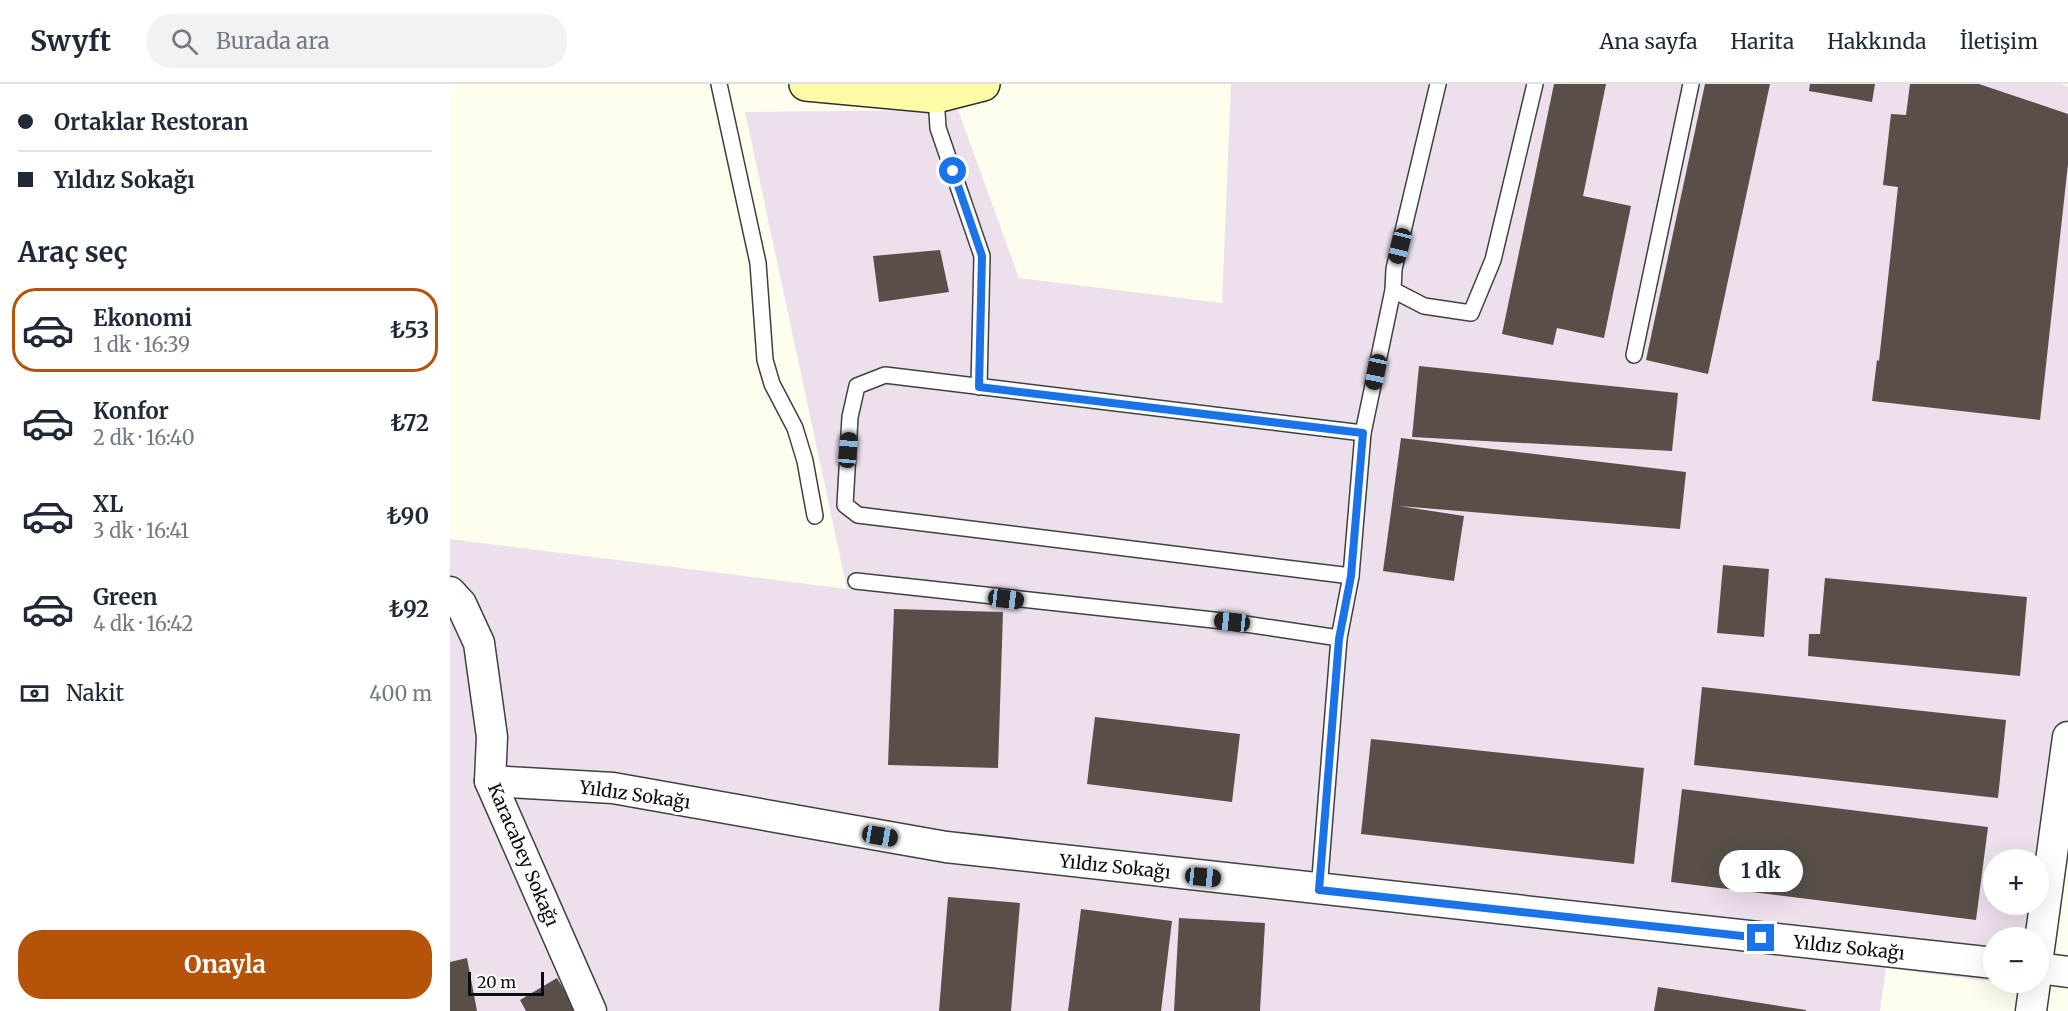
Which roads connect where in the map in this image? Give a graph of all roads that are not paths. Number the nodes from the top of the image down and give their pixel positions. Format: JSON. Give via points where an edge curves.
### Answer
{"nodes":[{"id":1,"x":719,"y":84,"type":"edge"},
{"id":2,"x":806,"y":84,"type":"edge"},
{"id":3,"x":983,"y":84,"type":"edge"},
{"id":4,"x":1438,"y":84,"type":"edge"},
{"id":5,"x":1535,"y":84,"type":"edge"},
{"id":6,"x":1691,"y":84,"type":"edge"},
{"id":7,"x":936,"y":96,"type":"junction"},
{"id":8,"x":1393,"y":290,"type":"junction"},
{"id":9,"x":1634,"y":355,"type":"dead end"},
{"id":10,"x":979,"y":387,"type":"junction"},
{"id":11,"x":1363,"y":433,"type":"junction"},
{"id":12,"x":815,"y":516,"type":"dead end"},
{"id":13,"x":1351,"y":576,"type":"junction"},
{"id":14,"x":856,"y":581,"type":"dead end"},
{"id":15,"x":450,"y":592,"type":"edge"},
{"id":16,"x":1339,"y":639,"type":"junction"},
{"id":17,"x":2068,"y":737,"type":"edge"},
{"id":18,"x":490,"y":781,"type":"junction"},
{"id":19,"x":1319,"y":890,"type":"junction"},
{"id":20,"x":2042,"y":927,"type":"edge"},
{"id":21,"x":1983,"y":962,"type":"edge"},
{"id":22,"x":2049,"y":969,"type":"edge"},
{"id":23,"x":2068,"y":972,"type":"edge"},
{"id":24,"x":2033,"y":993,"type":"edge"},
{"id":25,"x":591,"y":1011,"type":"edge"},
{"id":26,"x":2031,"y":1011,"type":"edge"}],
"edges":[{"from":1,"to":12,"type":"lane","via":[[758,263],[765,360],[798,439]]},
{"from":2,"to":7,"type":"main road"},
{"from":3,"to":7,"type":"main road"},
{"from":4,"to":8,"type":"lane","via":[[1394,269]]},
{"from":5,"to":8,"type":"lane","via":[[1493,260],[1471,313],[1424,306]]},
{"from":6,"to":9,"type":"lane"},
{"from":7,"to":10,"type":"lane","via":[[938,128],[982,256]]},
{"from":8,"to":11,"type":"lane"},
{"from":10,"to":11,"type":"lane"},
{"from":10,"to":13,"type":"lane","via":[[885,375],[857,386],[850,417],[845,506],[858,515]]},
{"from":11,"to":13,"type":"lane"},
{"from":13,"to":16,"type":"lane"},
{"from":14,"to":16,"type":"lane","via":[[1232,622]]},
{"from":15,"to":18,"type":"street","name":"Karacabey Sokağı","via":[[461,604],[479,643],[492,737]]},
{"from":16,"to":19,"type":"lane"},
{"from":17,"to":20,"type":"street"},
{"from":18,"to":19,"type":"street","name":"Yıldız Sokağı","via":[[613,788],[946,848]]},
{"from":18,"to":25,"type":"street","name":"Karacabey Sokağı"},
{"from":19,"to":21,"type":"street","name":"Yıldız Sokağı"},
{"from":22,"to":23,"type":"street"},
{"from":24,"to":26,"type":"street"}]}
